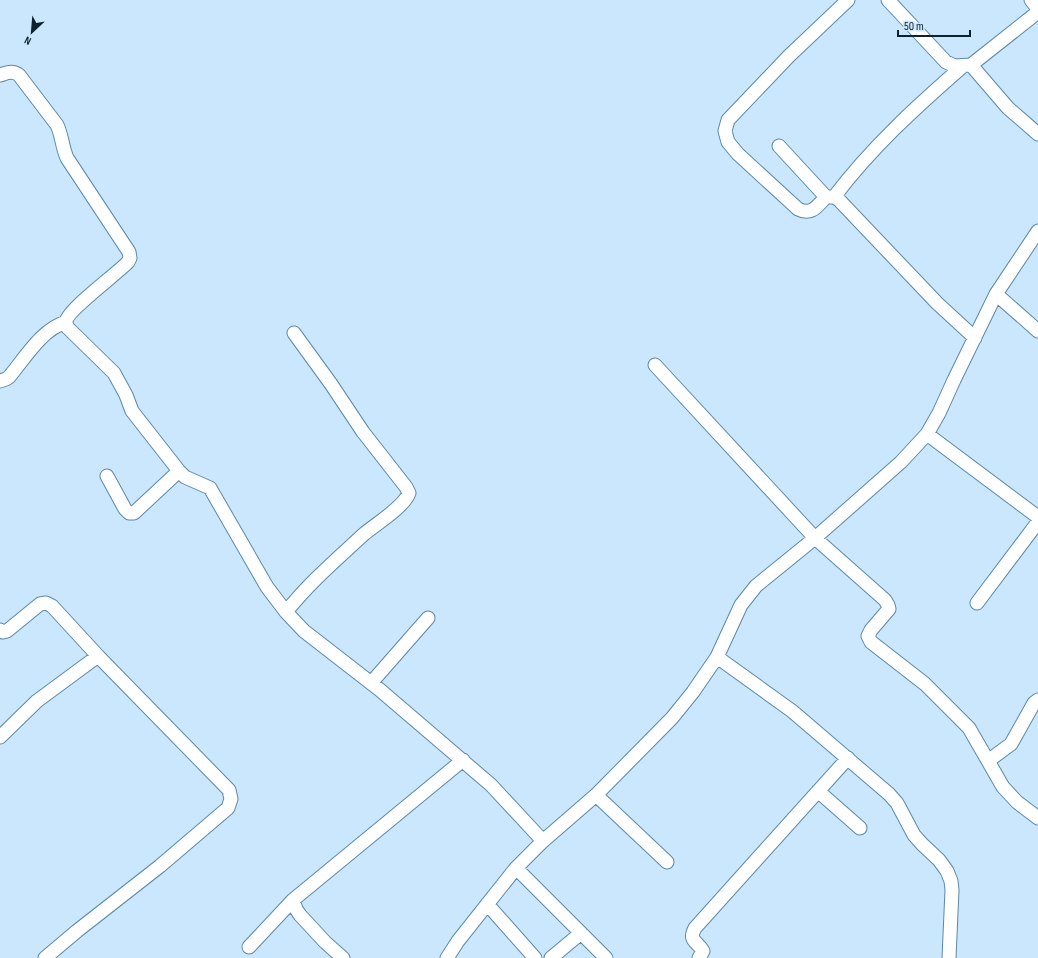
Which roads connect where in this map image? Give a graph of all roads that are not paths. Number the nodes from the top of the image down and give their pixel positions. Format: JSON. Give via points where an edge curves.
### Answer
{"nodes":[{"id":1,"x":848,"y":0,"type":"edge"},
{"id":2,"x":888,"y":0,"type":"edge"},
{"id":3,"x":1031,"y":0,"type":"edge"},
{"id":4,"x":1038,"y":10,"type":"edge"},
{"id":5,"x":967,"y":66,"type":"junction"},
{"id":6,"x":0,"y":75,"type":"edge"},
{"id":7,"x":1038,"y":134,"type":"edge"},
{"id":8,"x":779,"y":146,"type":"dead end"},
{"id":9,"x":830,"y":197,"type":"junction"},
{"id":10,"x":1038,"y":232,"type":"edge"},
{"id":11,"x":996,"y":294,"type":"junction"},
{"id":12,"x":66,"y":322,"type":"junction"},
{"id":13,"x":1038,"y":331,"type":"edge"},
{"id":14,"x":294,"y":333,"type":"dead end"},
{"id":15,"x":975,"y":338,"type":"junction"},
{"id":16,"x":655,"y":365,"type":"dead end"},
{"id":17,"x":0,"y":381,"type":"edge"},
{"id":18,"x":927,"y":434,"type":"junction"},
{"id":19,"x":179,"y":471,"type":"junction"},
{"id":20,"x":108,"y":476,"type":"dead end"},
{"id":21,"x":1038,"y":517,"type":"edge"},
{"id":22,"x":1038,"y":522,"type":"edge"},
{"id":23,"x":815,"y":538,"type":"junction"},
{"id":24,"x":977,"y":603,"type":"dead end"},
{"id":25,"x":286,"y":612,"type":"junction"},
{"id":26,"x":428,"y":618,"type":"dead end"},
{"id":27,"x":0,"y":630,"type":"edge"},
{"id":28,"x":98,"y":656,"type":"junction"},
{"id":29,"x":717,"y":656,"type":"junction"},
{"id":30,"x":371,"y":683,"type":"junction"},
{"id":31,"x":1038,"y":700,"type":"edge"},
{"id":32,"x":0,"y":737,"type":"edge"},
{"id":33,"x":848,"y":758,"type":"junction"},
{"id":34,"x":463,"y":760,"type":"junction"},
{"id":35,"x":988,"y":761,"type":"junction"},
{"id":36,"x":818,"y":791,"type":"junction"},
{"id":37,"x":596,"y":795,"type":"junction"},
{"id":38,"x":1038,"y":818,"type":"edge"},
{"id":39,"x":860,"y":828,"type":"dead end"},
{"id":40,"x":543,"y":841,"type":"junction"},
{"id":41,"x":667,"y":862,"type":"dead end"},
{"id":42,"x":516,"y":868,"type":"junction"},
{"id":43,"x":293,"y":900,"type":"junction"},
{"id":44,"x":487,"y":904,"type":"junction"},
{"id":45,"x":581,"y":933,"type":"junction"},
{"id":46,"x":249,"y":947,"type":"dead end"},
{"id":47,"x":45,"y":958,"type":"edge"},
{"id":48,"x":344,"y":958,"type":"edge"},
{"id":49,"x":447,"y":958,"type":"edge"},
{"id":50,"x":535,"y":958,"type":"edge"},
{"id":51,"x":551,"y":958,"type":"edge"},
{"id":52,"x":606,"y":958,"type":"edge"},
{"id":53,"x":699,"y":958,"type":"edge"},
{"id":54,"x":949,"y":958,"type":"edge"}],
"edges":[{"from":1,"to":9,"type":"street","via":[[788,56],[728,120],[725,131],[728,142],[738,154],[798,209],[803,212],[813,210]]},
{"from":2,"to":5,"type":"street","via":[[946,62],[956,66]]},
{"from":3,"to":4,"type":"street"},
{"from":4,"to":5,"type":"street"},
{"from":5,"to":7,"type":"street"},
{"from":5,"to":9,"type":"street","via":[[910,113]]},
{"from":6,"to":12,"type":"street","via":[[15,72],[19,75],[57,125],[67,158],[130,252],[128,262],[83,301]]},
{"from":8,"to":9,"type":"street"},
{"from":9,"to":15,"type":"street","via":[[839,200],[937,303]]},
{"from":10,"to":11,"type":"street"},
{"from":11,"to":13,"type":"street"},
{"from":11,"to":15,"type":"street"},
{"from":12,"to":17,"type":"street","via":[[51,328],[10,377]]},
{"from":12,"to":19,"type":"street","via":[[68,328],[114,373],[132,411]]},
{"from":14,"to":25,"type":"street","via":[[408,493],[401,504],[304,590]]},
{"from":15,"to":18,"type":"street"},
{"from":16,"to":23,"type":"street"},
{"from":18,"to":21,"type":"street"},
{"from":18,"to":23,"type":"street","via":[[901,462]]},
{"from":19,"to":20,"type":"street","via":[[134,513],[129,513],[125,509]]},
{"from":19,"to":25,"type":"street","via":[[185,477],[210,488],[267,587]]},
{"from":22,"to":24,"type":"street"},
{"from":23,"to":29,"type":"street","via":[[756,586],[741,604]]},
{"from":23,"to":35,"type":"street","via":[[888,605],[885,614],[868,636],[871,642],[925,684],[969,728]]},
{"from":25,"to":30,"type":"street","via":[[304,631]]},
{"from":26,"to":30,"type":"street"},
{"from":27,"to":28,"type":"street","via":[[7,631],[40,604],[46,603],[52,606]]},
{"from":28,"to":32,"type":"street","via":[[37,701]]},
{"from":28,"to":47,"type":"street","via":[[229,790],[231,799],[228,808]]},
{"from":29,"to":33,"type":"street","via":[[792,711]]},
{"from":29,"to":37,"type":"street","via":[[694,692],[672,718]]},
{"from":30,"to":34,"type":"street"},
{"from":31,"to":35,"type":"street","via":[[1011,744]]},
{"from":33,"to":36,"type":"street"},
{"from":33,"to":54,"type":"street","via":[[897,803],[914,835],[947,871],[952,890]]},
{"from":34,"to":40,"type":"street","via":[[491,785]]},
{"from":34,"to":43,"type":"street"},
{"from":35,"to":38,"type":"street","via":[[1010,795]]},
{"from":36,"to":39,"type":"street"},
{"from":36,"to":53,"type":"street","via":[[695,928],[692,938],[703,951]]},
{"from":37,"to":40,"type":"street"},
{"from":37,"to":41,"type":"street"},
{"from":40,"to":42,"type":"street"},
{"from":42,"to":44,"type":"street"},
{"from":42,"to":45,"type":"street"},
{"from":43,"to":46,"type":"street"},
{"from":43,"to":48,"type":"street","via":[[300,915]]},
{"from":44,"to":49,"type":"street"},
{"from":44,"to":50,"type":"street"},
{"from":45,"to":51,"type":"street"},
{"from":45,"to":52,"type":"street"}]}
